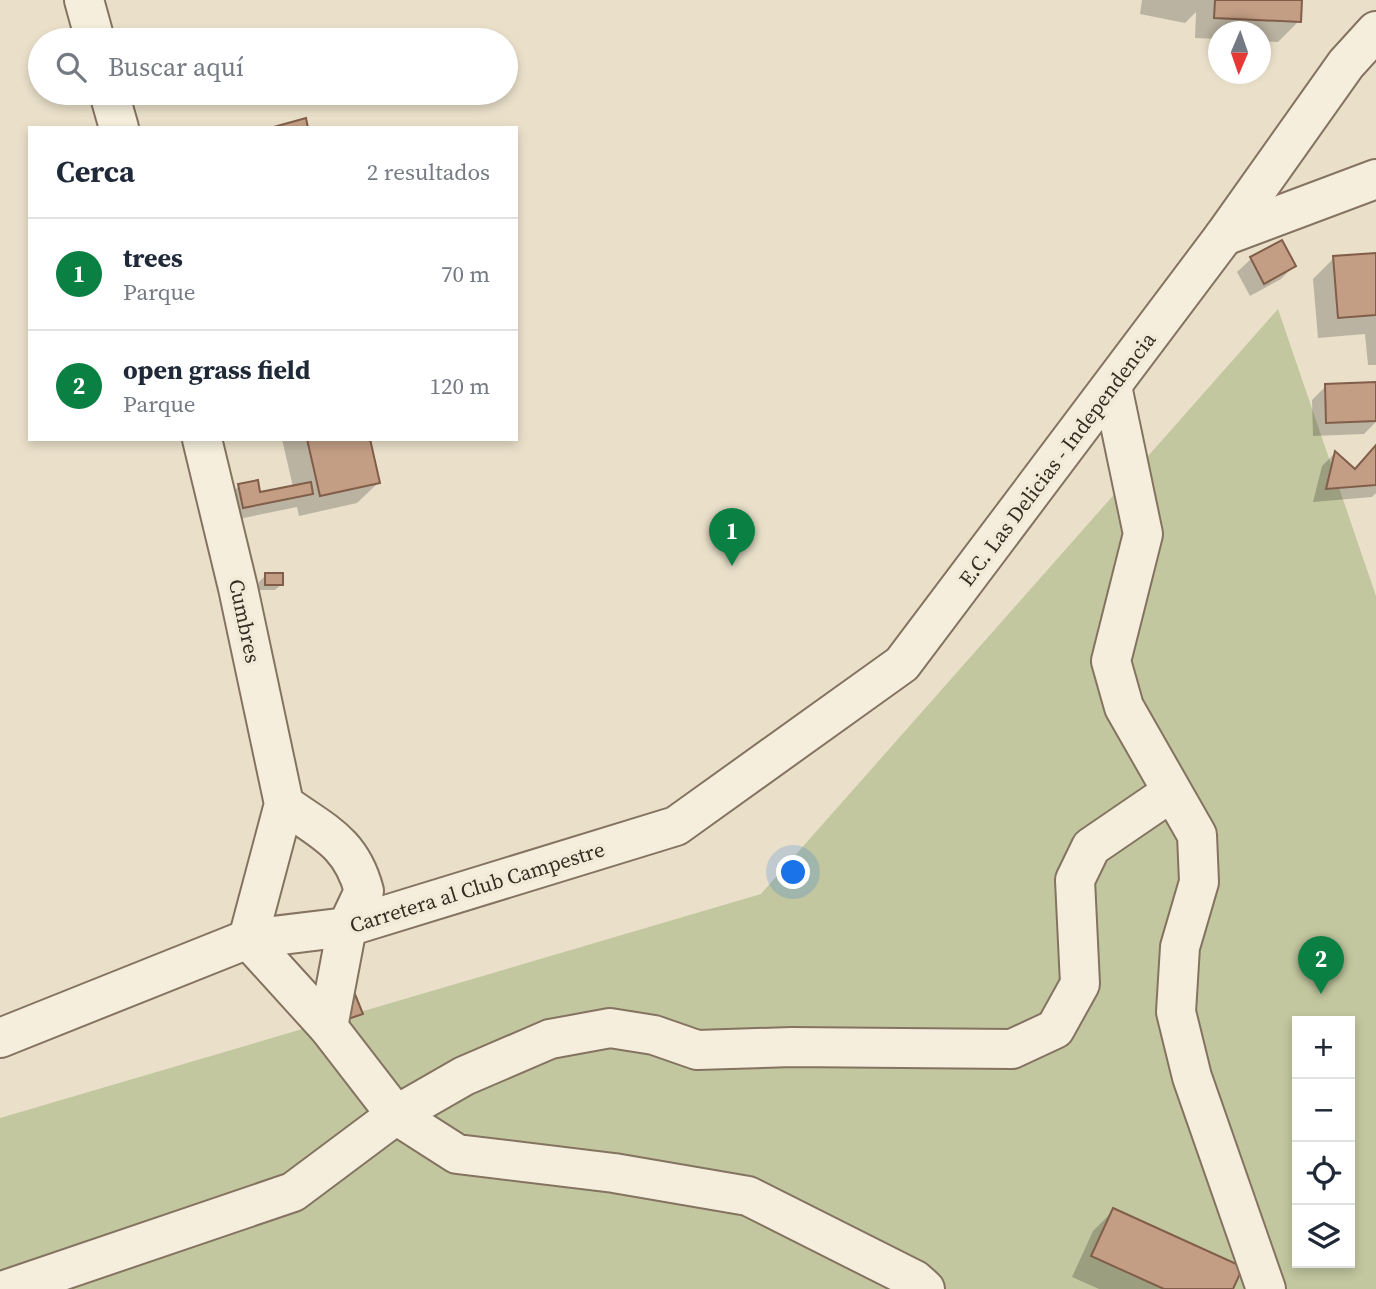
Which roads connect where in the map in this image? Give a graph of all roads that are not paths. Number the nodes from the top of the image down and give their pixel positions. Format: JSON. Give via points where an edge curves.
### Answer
{"nodes":[{"id":1,"x":84,"y":0,"type":"edge"},
{"id":2,"x":92,"y":28,"type":"edge"},
{"id":3,"x":1376,"y":31,"type":"edge"},
{"id":4,"x":112,"y":105,"type":"edge"},
{"id":5,"x":118,"y":126,"type":"edge"},
{"id":6,"x":1376,"y":179,"type":"edge"},
{"id":7,"x":1224,"y":236,"type":"junction"},
{"id":8,"x":1112,"y":386,"type":"junction"},
{"id":9,"x":202,"y":441,"type":"edge"},
{"id":10,"x":1170,"y":793,"type":"junction"},
{"id":11,"x":284,"y":804,"type":"junction"},
{"id":12,"x":676,"y":825,"type":"joint"},
{"id":13,"x":347,"y":927,"type":"junction"},
{"id":14,"x":248,"y":939,"type":"junction"},
{"id":15,"x":328,"y":1027,"type":"junction"},
{"id":16,"x":0,"y":1038,"type":"edge"},
{"id":17,"x":396,"y":1115,"type":"junction"},
{"id":18,"x":8,"y":1289,"type":"edge"},
{"id":19,"x":925,"y":1289,"type":"edge"},
{"id":20,"x":1266,"y":1289,"type":"edge"}],
"edges":[{"from":1,"to":2,"type":"street"},
{"from":3,"to":7,"type":"street","name":"E.C. Las Delicias - Independencia","via":[[1346,64]]},
{"from":4,"to":5,"type":"street"},
{"from":6,"to":7,"type":"street"},
{"from":7,"to":8,"type":"street","name":"E.C. Las Delicias - Independencia"},
{"from":8,"to":10,"type":"street","via":[[1143,534],[1111,661],[1124,707]]},
{"from":8,"to":12,"type":"street","name":"E.C. Las Delicias - Independencia","via":[[902,664]]},
{"from":9,"to":11,"type":"street","name":"Cumbres"},
{"from":10,"to":17,"type":"street","via":[[1091,847],[1075,880],[1080,984],[1055,1030],[1012,1049],[697,1050],[654,1035],[610,1028],[550,1039],[464,1076]]},
{"from":10,"to":20,"type":"street","via":[[1197,835],[1199,882],[1180,947],[1176,1012],[1192,1077]]},
{"from":11,"to":13,"type":"street","via":[[345,848],[358,866],[364,891]]},
{"from":11,"to":14,"type":"street","name":"Cumbres"},
{"from":12,"to":13,"type":"street","name":"Carretera al Club Campestre"},
{"from":13,"to":14,"type":"street","name":"Carretera al Club Campestre"},
{"from":13,"to":15,"type":"street"},
{"from":14,"to":15,"type":"street"},
{"from":14,"to":16,"type":"street","name":"Carretera al Club Campestre"},
{"from":15,"to":17,"type":"street"},
{"from":17,"to":18,"type":"street","via":[[293,1192]]},
{"from":17,"to":19,"type":"street","via":[[457,1154],[614,1173],[748,1196]]}]}
